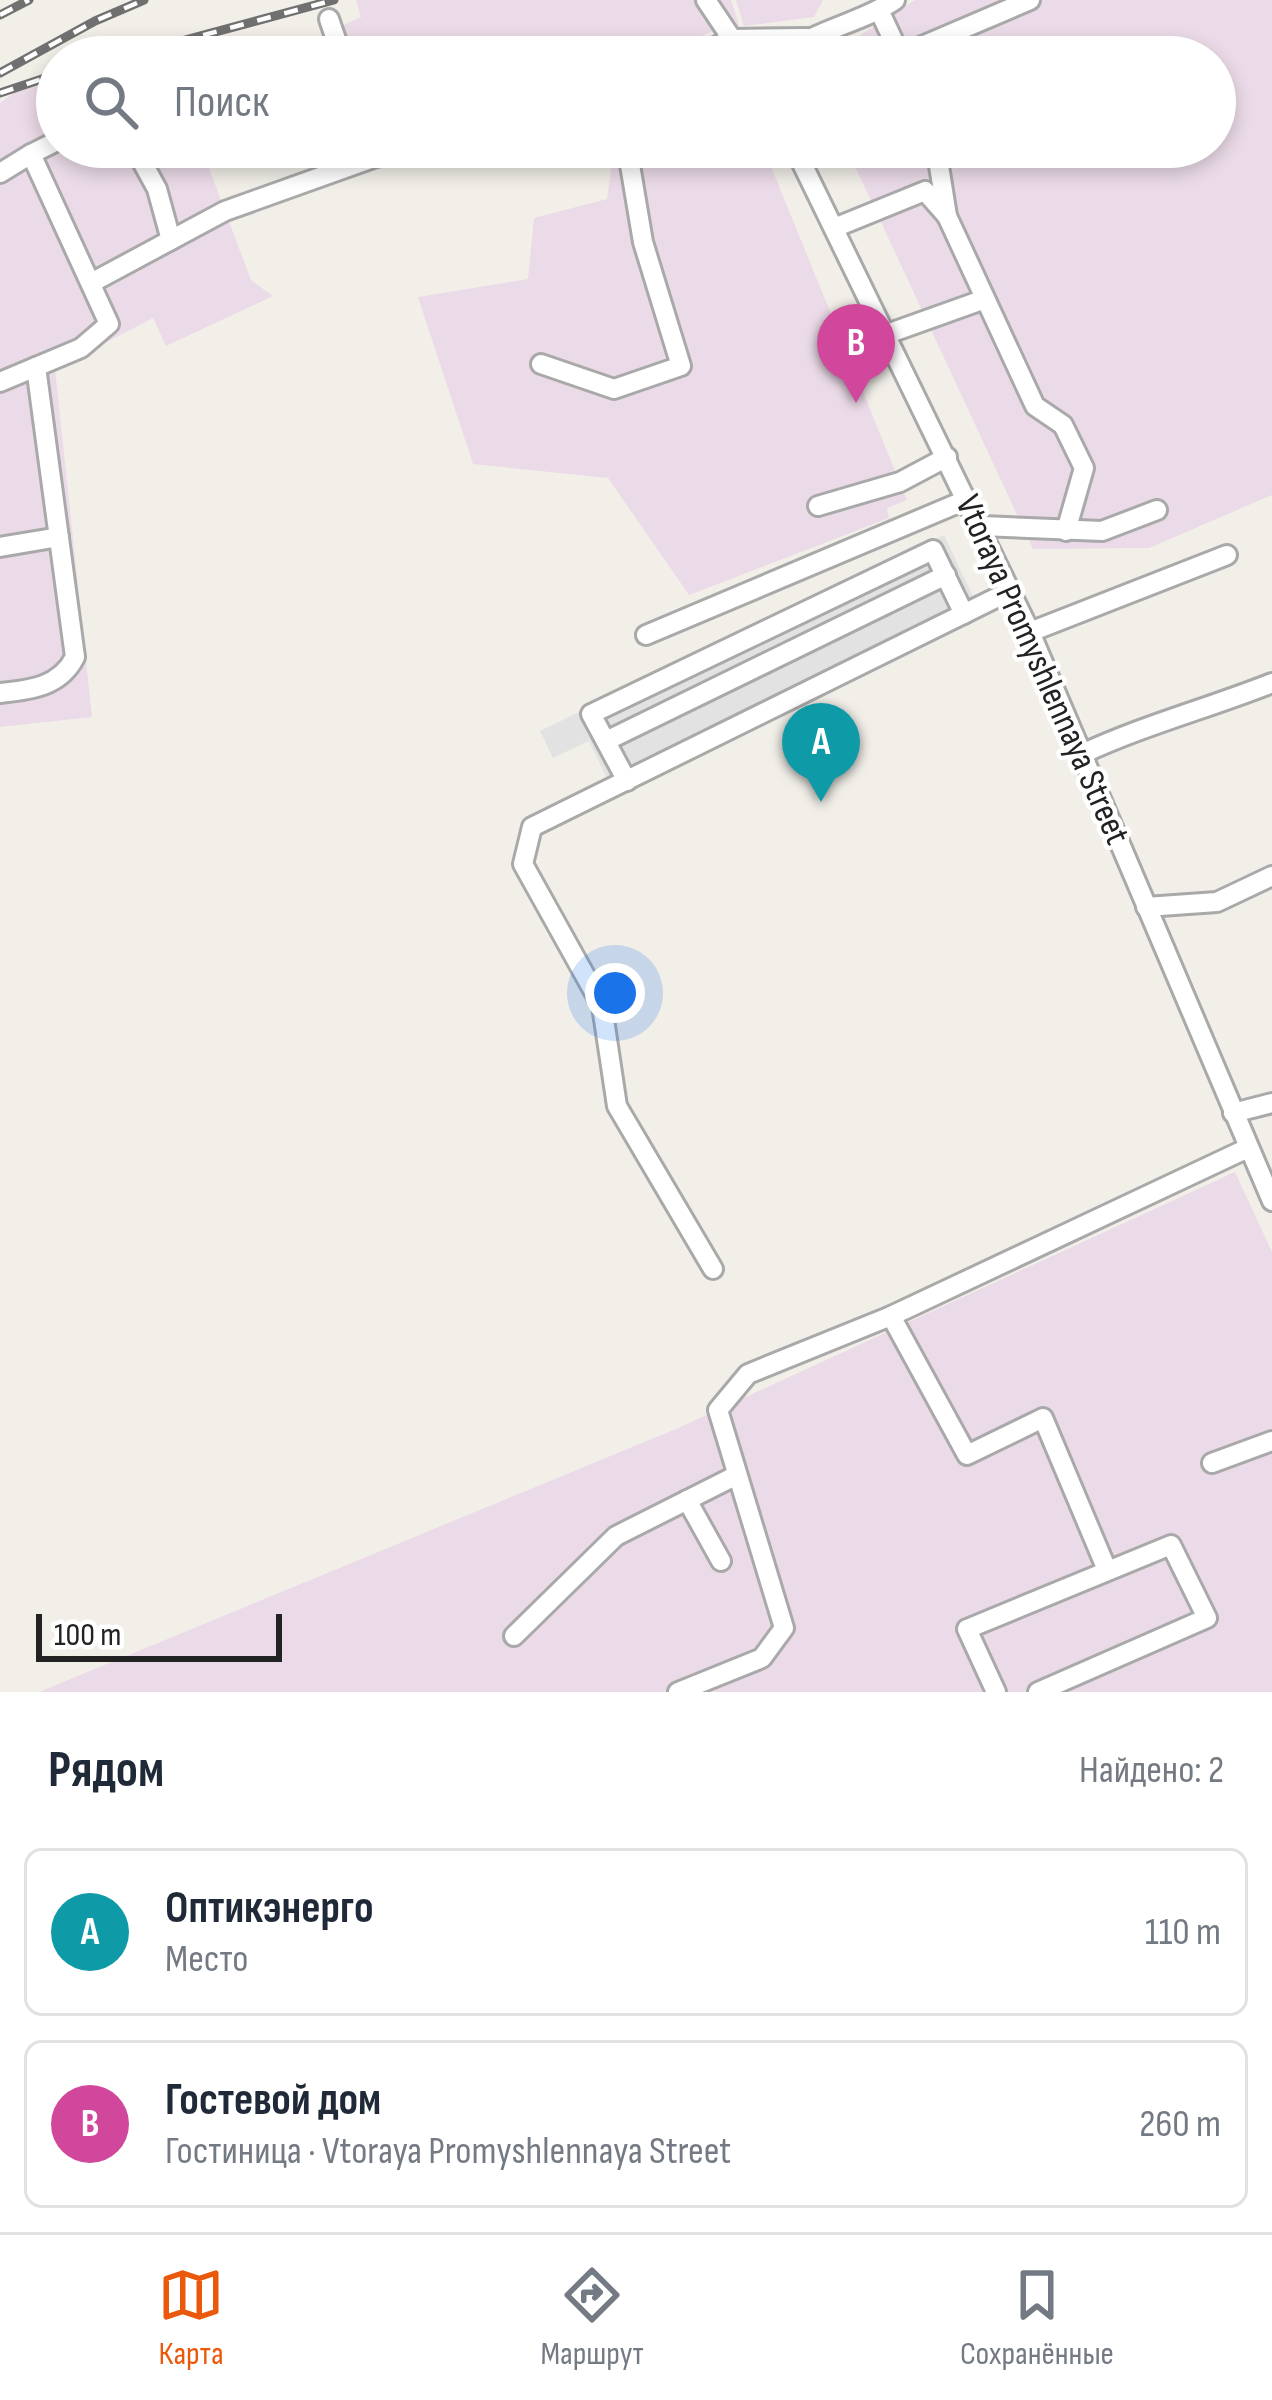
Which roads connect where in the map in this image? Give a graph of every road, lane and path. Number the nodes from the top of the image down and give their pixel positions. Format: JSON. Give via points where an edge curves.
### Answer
{"nodes":[{"id":1,"x":706,"y":0,"type":"edge"},
{"id":2,"x":1030,"y":0,"type":"edge"},
{"id":3,"x":887,"y":5,"type":"edge"},
{"id":4,"x":329,"y":19,"type":"dead end"},
{"id":5,"x":335,"y":36,"type":"edge"},
{"id":6,"x":730,"y":36,"type":"edge"},
{"id":7,"x":811,"y":36,"type":"edge"},
{"id":8,"x":896,"y":36,"type":"edge"},
{"id":9,"x":947,"y":36,"type":"edge"},
{"id":10,"x":36,"y":152,"type":"edge"},
{"id":11,"x":31,"y":154,"type":"junction"},
{"id":12,"x":36,"y":165,"type":"edge"},
{"id":13,"x":38,"y":168,"type":"edge"},
{"id":14,"x":146,"y":168,"type":"edge"},
{"id":15,"x":335,"y":168,"type":"edge"},
{"id":16,"x":631,"y":168,"type":"edge"},
{"id":17,"x":809,"y":168,"type":"edge"},
{"id":18,"x":939,"y":168,"type":"edge"},
{"id":19,"x":0,"y":173,"type":"edge"},
{"id":20,"x":947,"y":215,"type":"junction"},
{"id":21,"x":834,"y":228,"type":"junction"},
{"id":22,"x":171,"y":240,"type":"junction"},
{"id":23,"x":91,"y":283,"type":"junction"},
{"id":24,"x":986,"y":299,"type":"junction"},
{"id":25,"x":887,"y":334,"type":"junction"},
{"id":26,"x":541,"y":364,"type":"dead end"},
{"id":27,"x":37,"y":367,"type":"junction"},
{"id":28,"x":0,"y":382,"type":"edge"},
{"id":29,"x":947,"y":457,"type":"junction"},
{"id":30,"x":968,"y":499,"type":"junction"},
{"id":31,"x":818,"y":506,"type":"dead end"},
{"id":32,"x":1156,"y":510,"type":"dead end"},
{"id":33,"x":982,"y":526,"type":"junction"},
{"id":34,"x":1066,"y":531,"type":"junction"},
{"id":35,"x":59,"y":537,"type":"junction"},
{"id":36,"x":0,"y":547,"type":"edge"},
{"id":37,"x":1227,"y":555,"type":"dead end"},
{"id":38,"x":946,"y":575,"type":"junction"},
{"id":39,"x":1010,"y":591,"type":"junction"},
{"id":40,"x":964,"y":614,"type":"junction"},
{"id":41,"x":1030,"y":632,"type":"junction"},
{"id":42,"x":646,"y":635,"type":"dead end"},
{"id":43,"x":1272,"y":683,"type":"edge"},
{"id":44,"x":0,"y":692,"type":"edge"},
{"id":45,"x":606,"y":741,"type":"junction"},
{"id":46,"x":1082,"y":754,"type":"junction"},
{"id":47,"x":627,"y":781,"type":"junction"},
{"id":48,"x":1272,"y":877,"type":"edge"},
{"id":49,"x":1146,"y":907,"type":"junction"},
{"id":50,"x":1272,"y":1102,"type":"edge"},
{"id":51,"x":1233,"y":1112,"type":"junction"},
{"id":52,"x":1248,"y":1148,"type":"junction"},
{"id":53,"x":1272,"y":1201,"type":"edge"},
{"id":54,"x":712,"y":1269,"type":"dead end"},
{"id":55,"x":891,"y":1316,"type":"junction"},
{"id":56,"x":1272,"y":1441,"type":"edge"},
{"id":57,"x":1213,"y":1463,"type":"dead end"},
{"id":58,"x":735,"y":1476,"type":"junction"},
{"id":59,"x":687,"y":1500,"type":"junction"},
{"id":60,"x":722,"y":1561,"type":"dead end"},
{"id":61,"x":1107,"y":1570,"type":"junction"},
{"id":62,"x":514,"y":1636,"type":"dead end"},
{"id":63,"x":678,"y":1692,"type":"edge"},
{"id":64,"x":996,"y":1692,"type":"edge"},
{"id":65,"x":1038,"y":1692,"type":"edge"}],
"edges":[{"from":1,"to":6,"type":"street"},
{"from":2,"to":9,"type":"street"},
{"from":3,"to":7,"type":"street"},
{"from":3,"to":8,"type":"street"},
{"from":4,"to":5,"type":"street"},
{"from":10,"to":11,"type":"street"},
{"from":11,"to":12,"type":"street"},
{"from":11,"to":19,"type":"street"},
{"from":13,"to":23,"type":"street"},
{"from":14,"to":22,"type":"street"},
{"from":15,"to":22,"type":"street"},
{"from":16,"to":26,"type":"street","via":[[643,242],[681,366],[614,389]]},
{"from":17,"to":21,"type":"street","name":"Vtoraya Promyshlennaya Street"},
{"from":18,"to":20,"type":"street"},
{"from":20,"to":21,"type":"street","via":[[925,191]]},
{"from":20,"to":24,"type":"street"},
{"from":21,"to":25,"type":"street","name":"Vtoraya Promyshlennaya Street"},
{"from":22,"to":23,"type":"street"},
{"from":23,"to":27,"type":"street","via":[[109,325]]},
{"from":24,"to":25,"type":"street"},
{"from":24,"to":34,"type":"street","via":[[1035,406],[1063,424],[1084,468]]},
{"from":25,"to":29,"type":"street","name":"Vtoraya Promyshlennaya Street"},
{"from":27,"to":28,"type":"street"},
{"from":27,"to":35,"type":"street"},
{"from":29,"to":30,"type":"street","name":"Vtoraya Promyshlennaya Street"},
{"from":29,"to":31,"type":"street","via":[[899,482]]},
{"from":30,"to":33,"type":"street","name":"Vtoraya Promyshlennaya Street"},
{"from":30,"to":42,"type":"street"},
{"from":32,"to":34,"type":"street","via":[[1102,531]]},
{"from":33,"to":34,"type":"street"},
{"from":33,"to":39,"type":"street","name":"Vtoraya Promyshlennaya Street"},
{"from":35,"to":36,"type":"street"},
{"from":35,"to":44,"type":"street","via":[[75,657],[67,673],[38,689]]},
{"from":37,"to":41,"type":"street"},
{"from":38,"to":40,"type":"street"},
{"from":38,"to":45,"type":"street"},
{"from":38,"to":45,"type":"street","via":[[933,550],[591,714]]},
{"from":39,"to":40,"type":"street"},
{"from":39,"to":41,"type":"street","name":"Vtoraya Promyshlennaya Street"},
{"from":40,"to":47,"type":"street"},
{"from":41,"to":46,"type":"street","name":"Vtoraya Promyshlennaya Street"},
{"from":43,"to":46,"type":"street"},
{"from":45,"to":47,"type":"street"},
{"from":46,"to":49,"type":"street","name":"Vtoraya Promyshlennaya Street"},
{"from":47,"to":54,"type":"street","via":[[532,827],[523,864],[602,1006],[617,1106]]},
{"from":48,"to":49,"type":"street","via":[[1217,902]]},
{"from":49,"to":51,"type":"street","name":"Vtoraya Promyshlennaya Street"},
{"from":50,"to":51,"type":"street"},
{"from":51,"to":52,"type":"street","name":"Vtoraya Promyshlennaya Street"},
{"from":52,"to":53,"type":"street","name":"Vtoraya Promyshlennaya Street"},
{"from":52,"to":55,"type":"street"},
{"from":55,"to":58,"type":"street","via":[[748,1374],[718,1410]]},
{"from":55,"to":61,"type":"street","via":[[967,1455],[1043,1418]]},
{"from":56,"to":57,"type":"street"},
{"from":58,"to":59,"type":"street"},
{"from":58,"to":63,"type":"street","via":[[784,1628],[762,1658]]},
{"from":59,"to":60,"type":"street"},
{"from":59,"to":62,"type":"street","via":[[616,1536]]},
{"from":61,"to":64,"type":"street","via":[[967,1629]]},
{"from":61,"to":65,"type":"street","via":[[1171,1545],[1207,1618]]}]}
